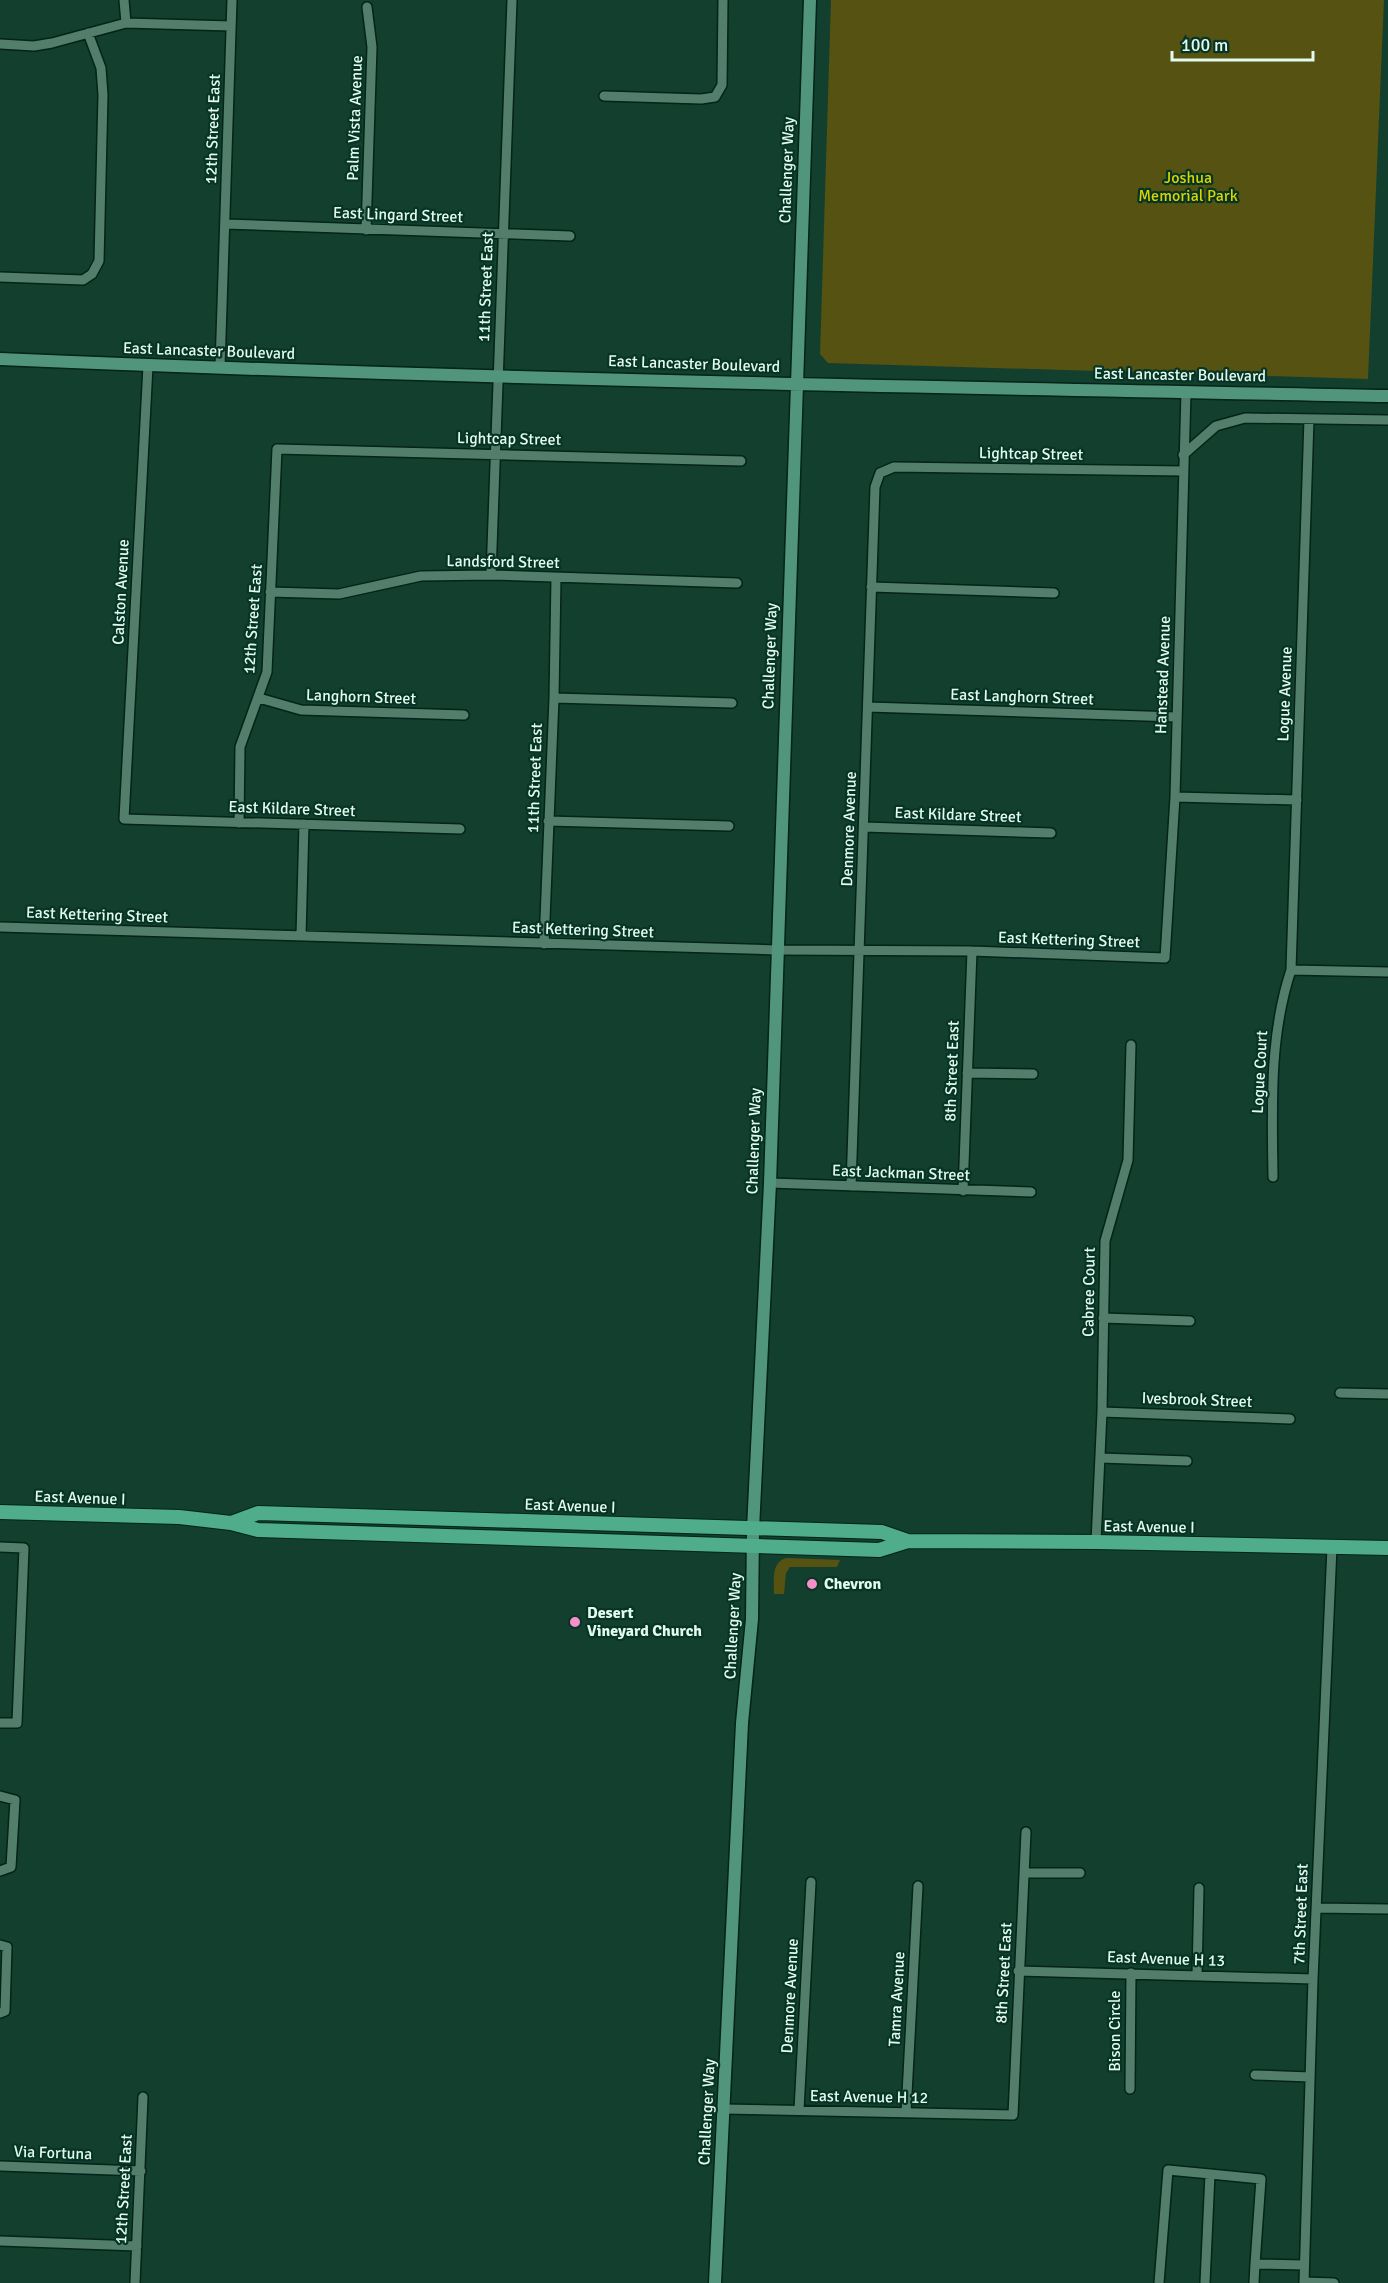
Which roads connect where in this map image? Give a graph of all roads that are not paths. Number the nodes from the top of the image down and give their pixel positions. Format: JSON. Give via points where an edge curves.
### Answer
{"nodes":[{"id":1,"x":124,"y":0,"type":"edge"},
{"id":2,"x":232,"y":0,"type":"edge"},
{"id":3,"x":512,"y":0,"type":"edge"},
{"id":4,"x":723,"y":0,"type":"edge"},
{"id":5,"x":810,"y":0,"type":"edge"},
{"id":6,"x":366,"y":7,"type":"dead end"},
{"id":7,"x":126,"y":23,"type":"junction"},
{"id":8,"x":231,"y":26,"type":"junction"},
{"id":9,"x":88,"y":33,"type":"junction"},
{"id":10,"x":0,"y":44,"type":"edge"},
{"id":11,"x":604,"y":96,"type":"dead end"},
{"id":12,"x":225,"y":224,"type":"junction"},
{"id":13,"x":366,"y":230,"type":"junction"},
{"id":14,"x":503,"y":234,"type":"junction"},
{"id":15,"x":570,"y":236,"type":"dead end"},
{"id":16,"x":0,"y":277,"type":"edge"},
{"id":17,"x":0,"y":359,"type":"edge"},
{"id":18,"x":0,"y":366,"type":"edge"},
{"id":19,"x":147,"y":366,"type":"junction"},
{"id":20,"x":220,"y":368,"type":"junction"},
{"id":21,"x":498,"y":376,"type":"junction"},
{"id":22,"x":796,"y":384,"type":"junction"},
{"id":23,"x":1186,"y":392,"type":"junction"},
{"id":24,"x":1388,"y":396,"type":"edge"},
{"id":25,"x":1309,"y":419,"type":"junction"},
{"id":26,"x":1388,"y":420,"type":"edge"},
{"id":27,"x":277,"y":449,"type":"joint"},
{"id":28,"x":496,"y":453,"type":"junction"},
{"id":29,"x":1184,"y":455,"type":"junction"},
{"id":30,"x":741,"y":461,"type":"dead end"},
{"id":31,"x":1183,"y":471,"type":"junction"},
{"id":32,"x":880,"y":473,"type":"joint"},
{"id":33,"x":491,"y":575,"type":"junction"},
{"id":34,"x":556,"y":578,"type":"junction"},
{"id":35,"x":737,"y":583,"type":"dead end"},
{"id":36,"x":872,"y":587,"type":"junction"},
{"id":37,"x":270,"y":592,"type":"junction"},
{"id":38,"x":1054,"y":594,"type":"dead end"},
{"id":39,"x":259,"y":698,"type":"junction"},
{"id":40,"x":554,"y":698,"type":"junction"},
{"id":41,"x":732,"y":703,"type":"dead end"},
{"id":42,"x":868,"y":707,"type":"junction"},
{"id":43,"x":464,"y":715,"type":"dead end"},
{"id":44,"x":1176,"y":717,"type":"junction"},
{"id":45,"x":1175,"y":797,"type":"junction"},
{"id":46,"x":1297,"y":800,"type":"junction"},
{"id":47,"x":124,"y":819,"type":"joint"},
{"id":48,"x":548,"y":821,"type":"junction"},
{"id":49,"x":239,"y":823,"type":"junction"},
{"id":50,"x":304,"y":824,"type":"junction"},
{"id":51,"x":729,"y":826,"type":"dead end"},
{"id":52,"x":864,"y":827,"type":"junction"},
{"id":53,"x":460,"y":829,"type":"dead end"},
{"id":54,"x":1051,"y":833,"type":"dead end"},
{"id":55,"x":0,"y":927,"type":"edge"},
{"id":56,"x":301,"y":936,"type":"junction"},
{"id":57,"x":544,"y":944,"type":"junction"},
{"id":58,"x":777,"y":950,"type":"junction"},
{"id":59,"x":860,"y":951,"type":"junction"},
{"id":60,"x":972,"y":951,"type":"junction"},
{"id":61,"x":1165,"y":958,"type":"joint"},
{"id":62,"x":1291,"y":970,"type":"junction"},
{"id":63,"x":1388,"y":972,"type":"edge"},
{"id":64,"x":1131,"y":1046,"type":"dead end"},
{"id":65,"x":967,"y":1072,"type":"junction"},
{"id":66,"x":1033,"y":1074,"type":"dead end"},
{"id":67,"x":1273,"y":1177,"type":"dead end"},
{"id":68,"x":770,"y":1183,"type":"junction"},
{"id":69,"x":851,"y":1186,"type":"junction"},
{"id":70,"x":963,"y":1191,"type":"junction"},
{"id":71,"x":1031,"y":1192,"type":"dead end"},
{"id":72,"x":1103,"y":1318,"type":"junction"},
{"id":73,"x":1190,"y":1321,"type":"dead end"},
{"id":74,"x":1340,"y":1393,"type":"dead end"},
{"id":75,"x":1388,"y":1394,"type":"edge"},
{"id":76,"x":1102,"y":1412,"type":"junction"},
{"id":77,"x":1290,"y":1419,"type":"dead end"},
{"id":78,"x":1100,"y":1458,"type":"junction"},
{"id":79,"x":1187,"y":1461,"type":"dead end"},
{"id":80,"x":0,"y":1512,"type":"edge"},
{"id":81,"x":436,"y":1518,"type":"junction"},
{"id":82,"x":231,"y":1523,"type":"junction"},
{"id":83,"x":753,"y":1529,"type":"junction"},
{"id":84,"x":436,"y":1535,"type":"junction"},
{"id":85,"x":908,"y":1541,"type":"junction"},
{"id":86,"x":1095,"y":1542,"type":"junction"},
{"id":87,"x":753,"y":1545,"type":"junction"},
{"id":88,"x":0,"y":1547,"type":"edge"},
{"id":89,"x":1332,"y":1547,"type":"junction"},
{"id":90,"x":1388,"y":1548,"type":"edge"},
{"id":91,"x":0,"y":1723,"type":"edge"},
{"id":92,"x":0,"y":1796,"type":"edge"},
{"id":93,"x":1026,"y":1832,"type":"dead end"},
{"id":94,"x":0,"y":1871,"type":"edge"},
{"id":95,"x":1024,"y":1873,"type":"junction"},
{"id":96,"x":1080,"y":1873,"type":"dead end"},
{"id":97,"x":811,"y":1882,"type":"dead end"},
{"id":98,"x":918,"y":1886,"type":"dead end"},
{"id":99,"x":1199,"y":1888,"type":"dead end"},
{"id":100,"x":1316,"y":1908,"type":"junction"},
{"id":101,"x":1388,"y":1909,"type":"edge"},
{"id":102,"x":4,"y":1946,"type":"edge"},
{"id":103,"x":1018,"y":1971,"type":"junction"},
{"id":104,"x":1131,"y":1973,"type":"junction"},
{"id":105,"x":1197,"y":1975,"type":"junction"},
{"id":106,"x":1313,"y":1979,"type":"junction"},
{"id":107,"x":0,"y":2013,"type":"edge"},
{"id":108,"x":1256,"y":2075,"type":"dead end"},
{"id":109,"x":1310,"y":2077,"type":"junction"},
{"id":110,"x":1130,"y":2089,"type":"dead end"},
{"id":111,"x":143,"y":2097,"type":"dead end"},
{"id":112,"x":724,"y":2109,"type":"junction"},
{"id":113,"x":800,"y":2110,"type":"junction"},
{"id":114,"x":906,"y":2113,"type":"junction"},
{"id":115,"x":1013,"y":2115,"type":"joint"},
{"id":116,"x":0,"y":2166,"type":"edge"},
{"id":117,"x":141,"y":2171,"type":"junction"},
{"id":118,"x":1210,"y":2174,"type":"junction"},
{"id":119,"x":0,"y":2241,"type":"edge"},
{"id":120,"x":137,"y":2246,"type":"junction"},
{"id":121,"x":1255,"y":2264,"type":"junction"},
{"id":122,"x":1304,"y":2265,"type":"junction"},
{"id":123,"x":135,"y":2283,"type":"edge"},
{"id":124,"x":715,"y":2283,"type":"edge"},
{"id":125,"x":1159,"y":2283,"type":"edge"},
{"id":126,"x":1205,"y":2283,"type":"edge"},
{"id":127,"x":1254,"y":2283,"type":"edge"},
{"id":128,"x":1304,"y":2283,"type":"edge"},
{"id":129,"x":1334,"y":2283,"type":"edge"}],
"edges":[{"from":1,"to":7,"type":"street"},
{"from":2,"to":8,"type":"street","name":"12th Street East"},
{"from":3,"to":14,"type":"street","name":"11th Street East"},
{"from":4,"to":11,"type":"street","via":[[722,85],[715,97]]},
{"from":5,"to":22,"type":"main road","name":"Challenger Way"},
{"from":6,"to":13,"type":"street","name":"Palm Vista Avenue","via":[[372,47]]},
{"from":7,"to":8,"type":"street"},
{"from":7,"to":9,"type":"street"},
{"from":8,"to":12,"type":"street","name":"12th Street East"},
{"from":9,"to":10,"type":"street","via":[[34,46]]},
{"from":9,"to":16,"type":"street","via":[[101,69],[103,95],[99,261],[92,274],[83,280]]},
{"from":12,"to":13,"type":"street","name":"East Lingard Street"},
{"from":12,"to":20,"type":"street","name":"12th Street East"},
{"from":13,"to":14,"type":"street","name":"East Lingard Street"},
{"from":14,"to":15,"type":"street","name":"East Lingard Street"},
{"from":14,"to":21,"type":"street","name":"11th Street East"},
{"from":17,"to":18,"type":"street"},
{"from":17,"to":19,"type":"main road","name":"East Lancaster Boulevard"},
{"from":19,"to":20,"type":"main road","name":"East Lancaster Boulevard"},
{"from":19,"to":47,"type":"street","name":"Calston Avenue"},
{"from":20,"to":21,"type":"main road","name":"East Lancaster Boulevard"},
{"from":21,"to":22,"type":"main road","name":"East Lancaster Boulevard"},
{"from":21,"to":28,"type":"street","name":"11th Street East"},
{"from":22,"to":23,"type":"main road","name":"East Lancaster Boulevard"},
{"from":22,"to":58,"type":"main road","name":"Challenger Way"},
{"from":23,"to":24,"type":"main road","name":"East Lancaster Boulevard"},
{"from":23,"to":29,"type":"street","name":"Hanstead Avenue"},
{"from":25,"to":26,"type":"street"},
{"from":25,"to":29,"type":"street","via":[[1245,418],[1216,426]]},
{"from":25,"to":46,"type":"street","name":"Logue Avenue"},
{"from":27,"to":28,"type":"street","name":"Lightcap Street"},
{"from":27,"to":37,"type":"street","name":"12th Street East"},
{"from":28,"to":30,"type":"street","name":"Lightcap Street"},
{"from":28,"to":33,"type":"street","name":"11th Street East"},
{"from":29,"to":31,"type":"street","name":"Hanstead Avenue"},
{"from":31,"to":32,"type":"street","name":"Lightcap Street","via":[[894,467]]},
{"from":31,"to":44,"type":"street","name":"Hanstead Avenue"},
{"from":32,"to":36,"type":"street","name":"Denmore Avenue","via":[[875,488]]},
{"from":33,"to":34,"type":"street","name":"Landsford Street"},
{"from":33,"to":37,"type":"street","name":"Landsford Street","via":[[421,576],[339,594]]},
{"from":34,"to":35,"type":"street","name":"Landsford Street"},
{"from":34,"to":40,"type":"street","name":"11th Street East"},
{"from":36,"to":38,"type":"street"},
{"from":36,"to":42,"type":"street","name":"Denmore Avenue"},
{"from":37,"to":39,"type":"street","name":"12th Street East","via":[[267,672]]},
{"from":39,"to":43,"type":"street","name":"Langhorn Street","via":[[301,710]]},
{"from":39,"to":49,"type":"street","name":"12th Street East","via":[[240,747]]},
{"from":40,"to":41,"type":"street"},
{"from":40,"to":48,"type":"street","name":"11th Street East"},
{"from":42,"to":44,"type":"street","name":"East Langhorn Street"},
{"from":42,"to":52,"type":"street","name":"Denmore Avenue"},
{"from":44,"to":45,"type":"street","name":"Hanstead Avenue"},
{"from":45,"to":46,"type":"street"},
{"from":45,"to":61,"type":"street","name":"Hanstead Avenue"},
{"from":46,"to":62,"type":"street","name":"Logue Avenue"},
{"from":47,"to":49,"type":"street","name":"East Kildare Street"},
{"from":48,"to":51,"type":"street"},
{"from":48,"to":57,"type":"street","name":"11th Street East"},
{"from":49,"to":50,"type":"street","name":"East Kildare Street"},
{"from":50,"to":53,"type":"street","name":"East Kildare Street"},
{"from":50,"to":56,"type":"street"},
{"from":52,"to":54,"type":"street","name":"East Kildare Street"},
{"from":52,"to":59,"type":"street","name":"Denmore Avenue"},
{"from":55,"to":56,"type":"street","name":"East Kettering Street"},
{"from":56,"to":57,"type":"street","name":"East Kettering Street"},
{"from":57,"to":58,"type":"street","name":"East Kettering Street"},
{"from":58,"to":59,"type":"street","name":"East Kettering Street"},
{"from":58,"to":68,"type":"main road","name":"Challenger Way"},
{"from":59,"to":60,"type":"street","name":"East Kettering Street"},
{"from":59,"to":69,"type":"street","name":"Denmore Avenue"},
{"from":60,"to":61,"type":"street","name":"East Kettering Street"},
{"from":60,"to":65,"type":"street","name":"8th Street East"},
{"from":62,"to":63,"type":"street"},
{"from":62,"to":67,"type":"street","name":"Logue Court","via":[[1276,1035]]},
{"from":64,"to":72,"type":"street","name":"Cabree Court","via":[[1128,1160],[1105,1241]]},
{"from":65,"to":66,"type":"street"},
{"from":65,"to":70,"type":"street","name":"8th Street East"},
{"from":68,"to":69,"type":"street","name":"East Jackman Street"},
{"from":68,"to":83,"type":"main road","name":"Challenger Way"},
{"from":69,"to":70,"type":"street","name":"East Jackman Street"},
{"from":70,"to":71,"type":"street","name":"East Jackman Street"},
{"from":72,"to":73,"type":"street"},
{"from":72,"to":76,"type":"street","name":"Cabree Court"},
{"from":74,"to":75,"type":"street"},
{"from":76,"to":77,"type":"street","name":"Ivesbrook Street"},
{"from":76,"to":78,"type":"street","name":"Cabree Court"},
{"from":78,"to":79,"type":"street"},
{"from":78,"to":86,"type":"street","name":"Cabree Court"},
{"from":80,"to":82,"type":"main road","name":"East Avenue I","via":[[179,1517]]},
{"from":81,"to":82,"type":"main road","name":"East Avenue I","via":[[258,1513]]},
{"from":81,"to":83,"type":"main road","name":"East Avenue I"},
{"from":81,"to":84,"type":"main road"},
{"from":82,"to":84,"type":"main road","name":"East Avenue I","via":[[258,1530]]},
{"from":83,"to":85,"type":"main road","name":"East Avenue I","via":[[882,1532]]},
{"from":83,"to":87,"type":"main road","name":"Challenger Way"},
{"from":84,"to":87,"type":"main road","name":"East Avenue I"},
{"from":85,"to":86,"type":"main road","name":"East Avenue I"},
{"from":85,"to":87,"type":"main road","name":"East Avenue I","via":[[879,1551]]},
{"from":86,"to":89,"type":"main road","name":"East Avenue I"},
{"from":87,"to":112,"type":"main road","name":"Challenger Way"},
{"from":88,"to":91,"type":"street","via":[[24,1548],[16,1723]]},
{"from":89,"to":90,"type":"main road","name":"East Avenue I"},
{"from":89,"to":100,"type":"street","name":"7th Street East"},
{"from":92,"to":94,"type":"street","via":[[15,1800],[11,1867]]},
{"from":93,"to":95,"type":"street","name":"8th Street East"},
{"from":95,"to":96,"type":"street"},
{"from":95,"to":103,"type":"street","name":"8th Street East"},
{"from":97,"to":113,"type":"street","name":"Denmore Avenue"},
{"from":98,"to":114,"type":"street","name":"Tamra Avenue"},
{"from":99,"to":105,"type":"street"},
{"from":100,"to":101,"type":"street"},
{"from":100,"to":106,"type":"street","name":"7th Street East"},
{"from":102,"to":107,"type":"street","via":[[4,2011]]},
{"from":103,"to":104,"type":"street","name":"East Avenue H 13"},
{"from":103,"to":115,"type":"street","name":"8th Street East"},
{"from":104,"to":105,"type":"street","name":"East Avenue H 13"},
{"from":104,"to":110,"type":"street","name":"Bison Circle"},
{"from":105,"to":106,"type":"street","name":"East Avenue H 13"},
{"from":106,"to":109,"type":"street","name":"7th Street East"},
{"from":108,"to":109,"type":"street"},
{"from":109,"to":122,"type":"street","name":"7th Street East"},
{"from":111,"to":117,"type":"street","name":"12th Street East"},
{"from":112,"to":113,"type":"street","name":"East Avenue H 12"},
{"from":112,"to":124,"type":"main road","name":"Challenger Way"},
{"from":113,"to":114,"type":"street","name":"East Avenue H 12"},
{"from":114,"to":115,"type":"street","name":"East Avenue H 12"},
{"from":116,"to":117,"type":"street","name":"Via Fortuna"},
{"from":117,"to":120,"type":"street","name":"12th Street East"},
{"from":118,"to":121,"type":"street","via":[[1261,2179]]},
{"from":118,"to":125,"type":"street","via":[[1167,2170]]},
{"from":118,"to":126,"type":"street"},
{"from":119,"to":120,"type":"street"},
{"from":120,"to":123,"type":"street","name":"12th Street East"},
{"from":121,"to":122,"type":"street"},
{"from":121,"to":127,"type":"street"},
{"from":122,"to":128,"type":"street","name":"7th Street East"},
{"from":128,"to":129,"type":"street"}]}
